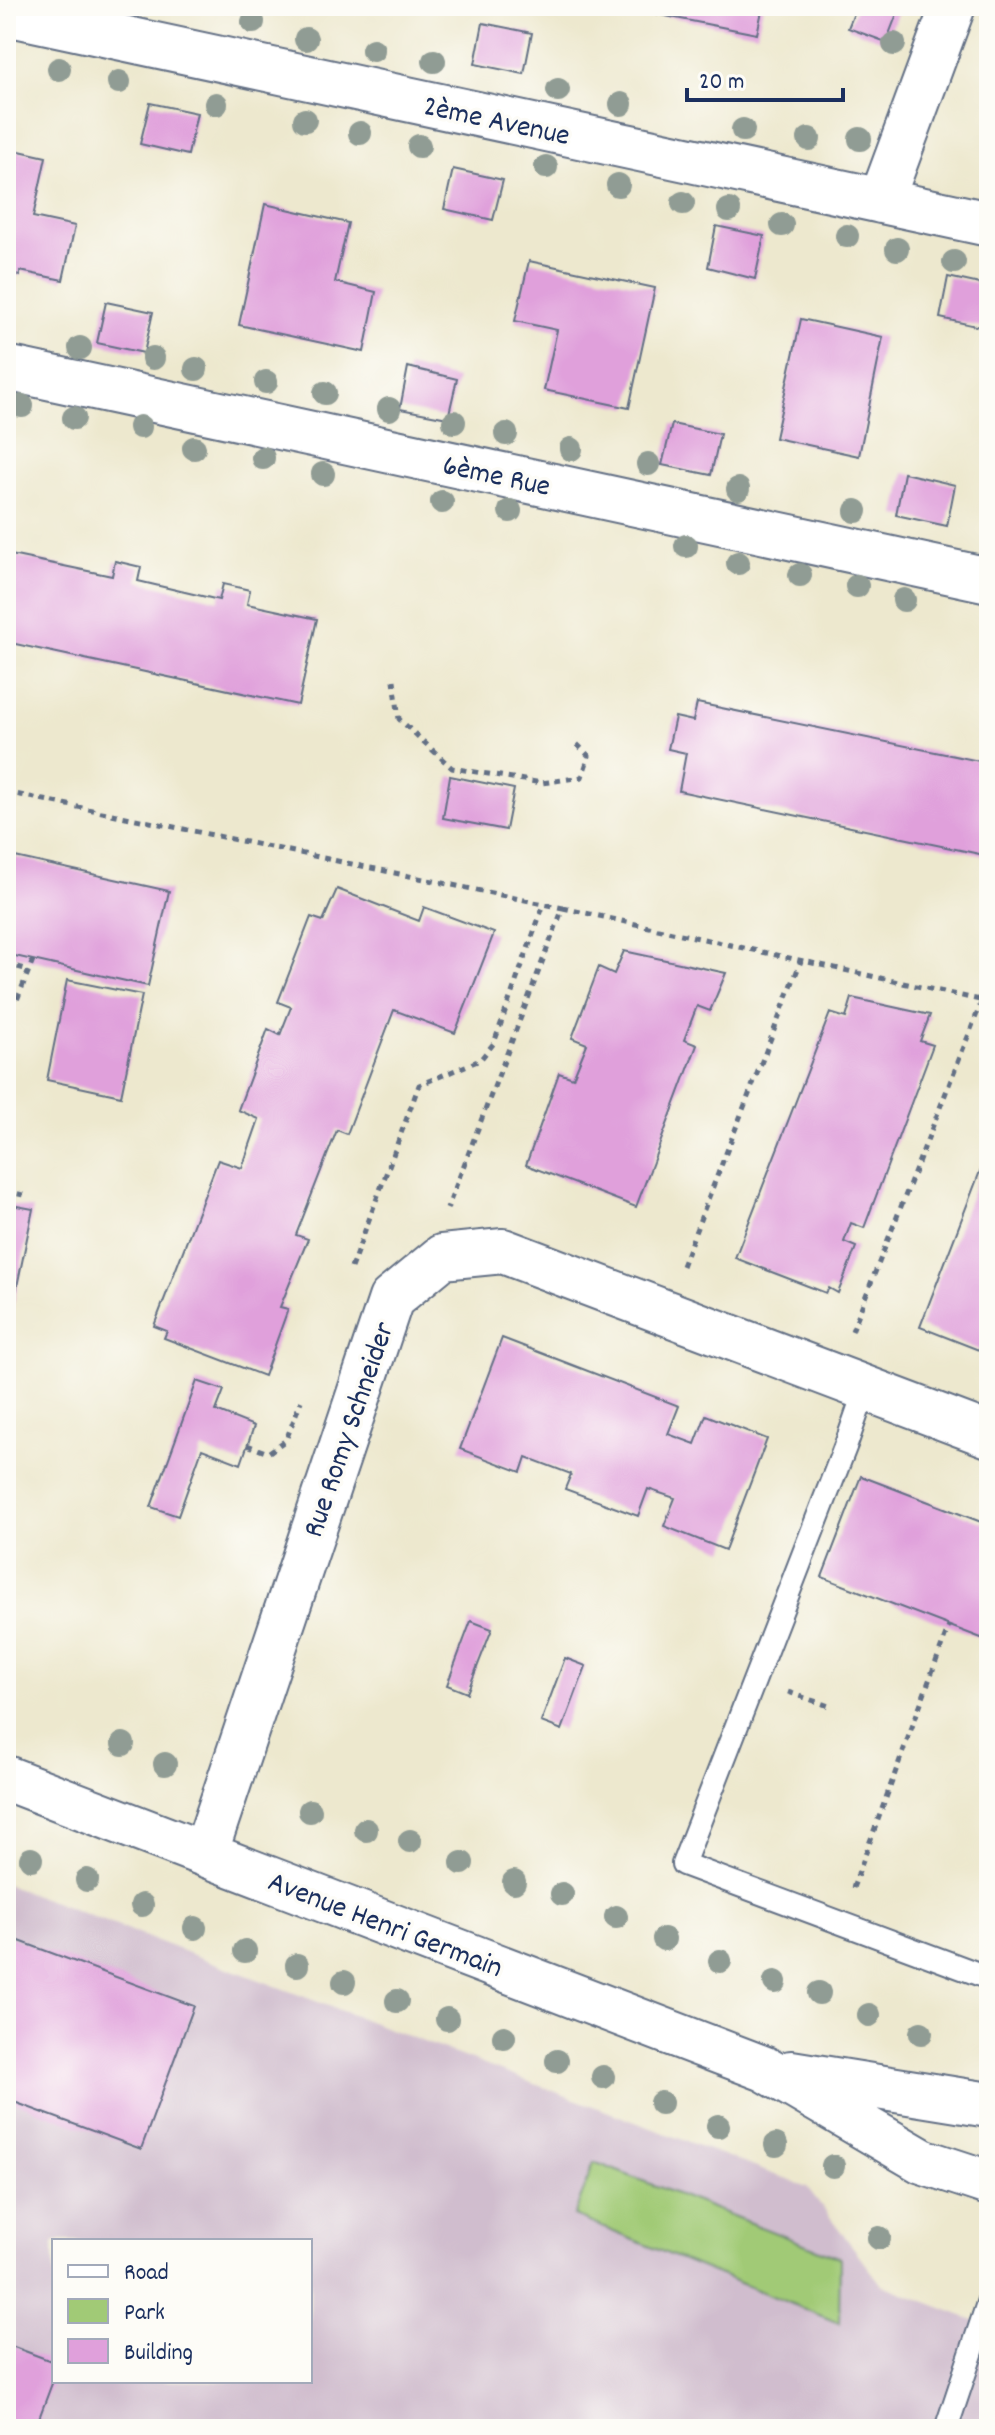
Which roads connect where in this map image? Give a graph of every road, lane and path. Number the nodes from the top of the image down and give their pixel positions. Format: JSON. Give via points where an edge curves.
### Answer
{"nodes":[{"id":1,"x":953,"y":6,"type":"edge"},
{"id":2,"x":6,"y":13,"type":"edge"},
{"id":3,"x":881,"y":201,"type":"junction"},
{"id":4,"x":989,"y":224,"type":"edge"},
{"id":5,"x":6,"y":368,"type":"edge"},
{"id":6,"x":989,"y":580,"type":"edge"},
{"id":7,"x":394,"y":680,"type":"dead end"},
{"id":8,"x":575,"y":742,"type":"dead end"},
{"id":9,"x":6,"y":792,"type":"edge"},
{"id":10,"x":544,"y":904,"type":"junction"},
{"id":11,"x":563,"y":908,"type":"junction"},
{"id":12,"x":33,"y":960,"type":"dead end"},
{"id":13,"x":801,"y":961,"type":"junction"},
{"id":14,"x":6,"y":964,"type":"edge"},
{"id":15,"x":29,"y":970,"type":"junction"},
{"id":16,"x":6,"y":999,"type":"edge"},
{"id":17,"x":986,"y":1002,"type":"edge"},
{"id":18,"x":6,"y":1191,"type":"edge"},
{"id":19,"x":27,"y":1196,"type":"dead end"},
{"id":20,"x":442,"y":1257,"type":"junction"},
{"id":21,"x":347,"y":1277,"type":"dead end"},
{"id":22,"x":665,"y":1311,"type":"junction"},
{"id":23,"x":850,"y":1381,"type":"junction"},
{"id":24,"x":303,"y":1396,"type":"dead end"},
{"id":25,"x":989,"y":1435,"type":"edge"},
{"id":26,"x":247,"y":1445,"type":"dead end"},
{"id":27,"x":989,"y":1516,"type":"edge"},
{"id":28,"x":986,"y":1524,"type":"dead end"},
{"id":29,"x":949,"y":1626,"type":"dead end"},
{"id":30,"x":6,"y":1778,"type":"edge"},
{"id":31,"x":205,"y":1854,"type":"junction"},
{"id":32,"x":840,"y":1923,"type":"junction"},
{"id":33,"x":989,"y":1978,"type":"edge"},
{"id":34,"x":765,"y":2069,"type":"junction"},
{"id":35,"x":989,"y":2105,"type":"edge"},
{"id":36,"x":988,"y":2186,"type":"edge"},
{"id":37,"x":989,"y":2300,"type":"edge"},
{"id":38,"x":946,"y":2429,"type":"edge"}],
"edges":[{"from":1,"to":3,"type":"street"},
{"from":2,"to":3,"type":"street","name":"2ème Avenue"},
{"from":3,"to":4,"type":"street","name":"2ème Avenue"},
{"from":5,"to":6,"type":"street","name":"6ème Rue"},
{"from":7,"to":8,"type":"path","via":[[399,719],[452,768],[542,783],[582,777],[589,756]]},
{"from":9,"to":10,"type":"path"},
{"from":10,"to":11,"type":"path"},
{"from":10,"to":21,"type":"path","via":[[494,1043],[480,1060],[419,1085]]},
{"from":11,"to":13,"type":"path"},
{"from":11,"to":20,"type":"path","via":[[441,1225]]},
{"from":12,"to":15,"type":"path"},
{"from":13,"to":17,"type":"path"},
{"from":13,"to":22,"type":"path"},
{"from":14,"to":15,"type":"path"},
{"from":15,"to":16,"type":"path","via":[[17,1000]]},
{"from":17,"to":23,"type":"path"},
{"from":18,"to":19,"type":"path"},
{"from":20,"to":22,"type":"street","via":[[503,1251]]},
{"from":20,"to":31,"type":"street","name":"Rue Romy Schneider","via":[[391,1299]]},
{"from":22,"to":23,"type":"street"},
{"from":23,"to":25,"type":"street"},
{"from":23,"to":32,"type":"lane","via":[[847,1442],[683,1864]]},
{"from":24,"to":26,"type":"path","via":[[286,1440],[268,1453]]},
{"from":27,"to":28,"type":"path"},
{"from":29,"to":32,"type":"path"},
{"from":30,"to":31,"type":"street","name":"Avenue Henri Germain"},
{"from":31,"to":34,"type":"street","name":"Avenue Henri Germain"},
{"from":32,"to":33,"type":"lane"},
{"from":34,"to":35,"type":"street","name":"Avenue Henri Germain"},
{"from":34,"to":36,"type":"street","name":"Avenue Henri Germain","via":[[922,2161]]},
{"from":37,"to":38,"type":"lane"}]}
